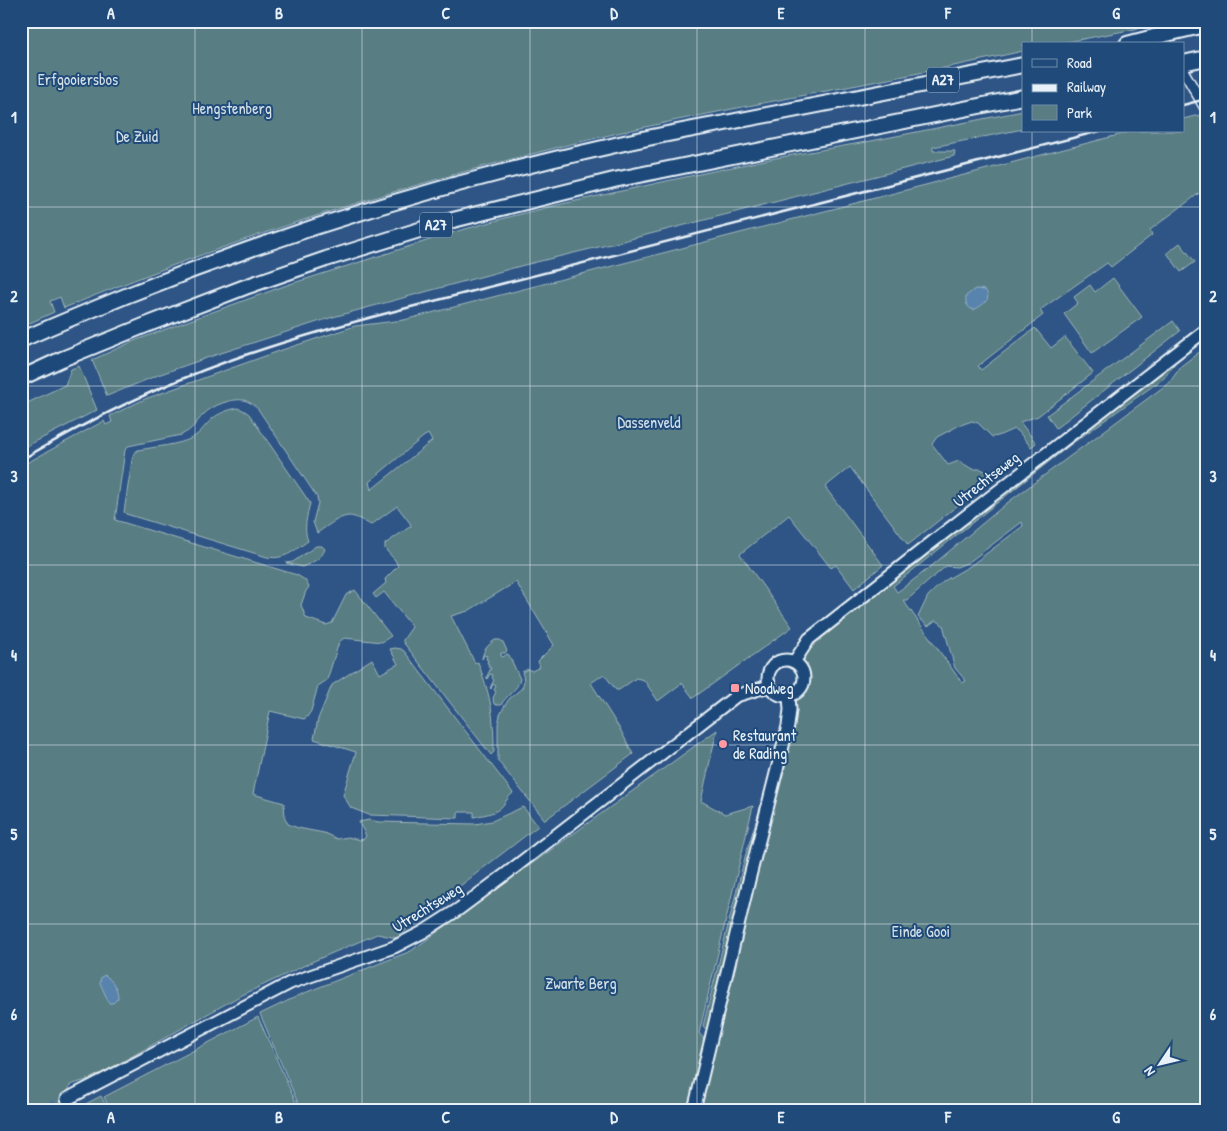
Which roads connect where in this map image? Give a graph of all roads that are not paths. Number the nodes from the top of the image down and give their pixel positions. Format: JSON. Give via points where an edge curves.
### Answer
{"nodes":[{"id":1,"x":1155,"y":21,"type":"edge"},
{"id":2,"x":1205,"y":25,"type":"edge"},
{"id":3,"x":1133,"y":42,"type":"edge"},
{"id":4,"x":1167,"y":42,"type":"edge"},
{"id":5,"x":1206,"y":58,"type":"edge"},
{"id":6,"x":1184,"y":63,"type":"edge"},
{"id":7,"x":1022,"y":65,"type":"edge"},
{"id":8,"x":1184,"y":72,"type":"edge"},
{"id":9,"x":1022,"y":97,"type":"edge"},
{"id":10,"x":1206,"y":110,"type":"edge"},
{"id":11,"x":1206,"y":330,"type":"edge"},
{"id":12,"x":21,"y":340,"type":"edge"},
{"id":13,"x":21,"y":378,"type":"edge"},
{"id":14,"x":794,"y":662,"type":"junction"},
{"id":15,"x":769,"y":686,"type":"junction"},
{"id":16,"x":789,"y":696,"type":"junction"},
{"id":17,"x":67,"y":1099,"type":"tunnel mouth"},
{"id":18,"x":694,"y":1110,"type":"edge"}],
"edges":[{"from":1,"to":4,"type":"street"},
{"from":2,"to":3,"type":"highway","bridge":true},
{"from":5,"to":6,"type":"highway"},
{"from":7,"to":12,"type":"highway","number":"A27","via":[[608,146],[489,176],[226,258]]},
{"from":8,"to":10,"type":"street"},
{"from":9,"to":13,"type":"highway","number":"A27","via":[[614,180],[445,222],[245,286]]},
{"from":11,"to":14,"type":"main road","name":"Utrechtseweg","via":[[809,639]]},
{"from":14,"to":15,"type":"main road","via":[[786,660],[773,665],[769,671]]},
{"from":14,"to":16,"type":"main road","via":[[802,670],[804,681],[799,691]]},
{"from":15,"to":16,"type":"main road","via":[[777,694]]},
{"from":15,"to":17,"type":"main road","name":"Utrechtseweg","via":[[736,696],[506,874],[424,932],[394,948],[290,983]]},
{"from":16,"to":18,"type":"main road","via":[[788,726]]}]}
